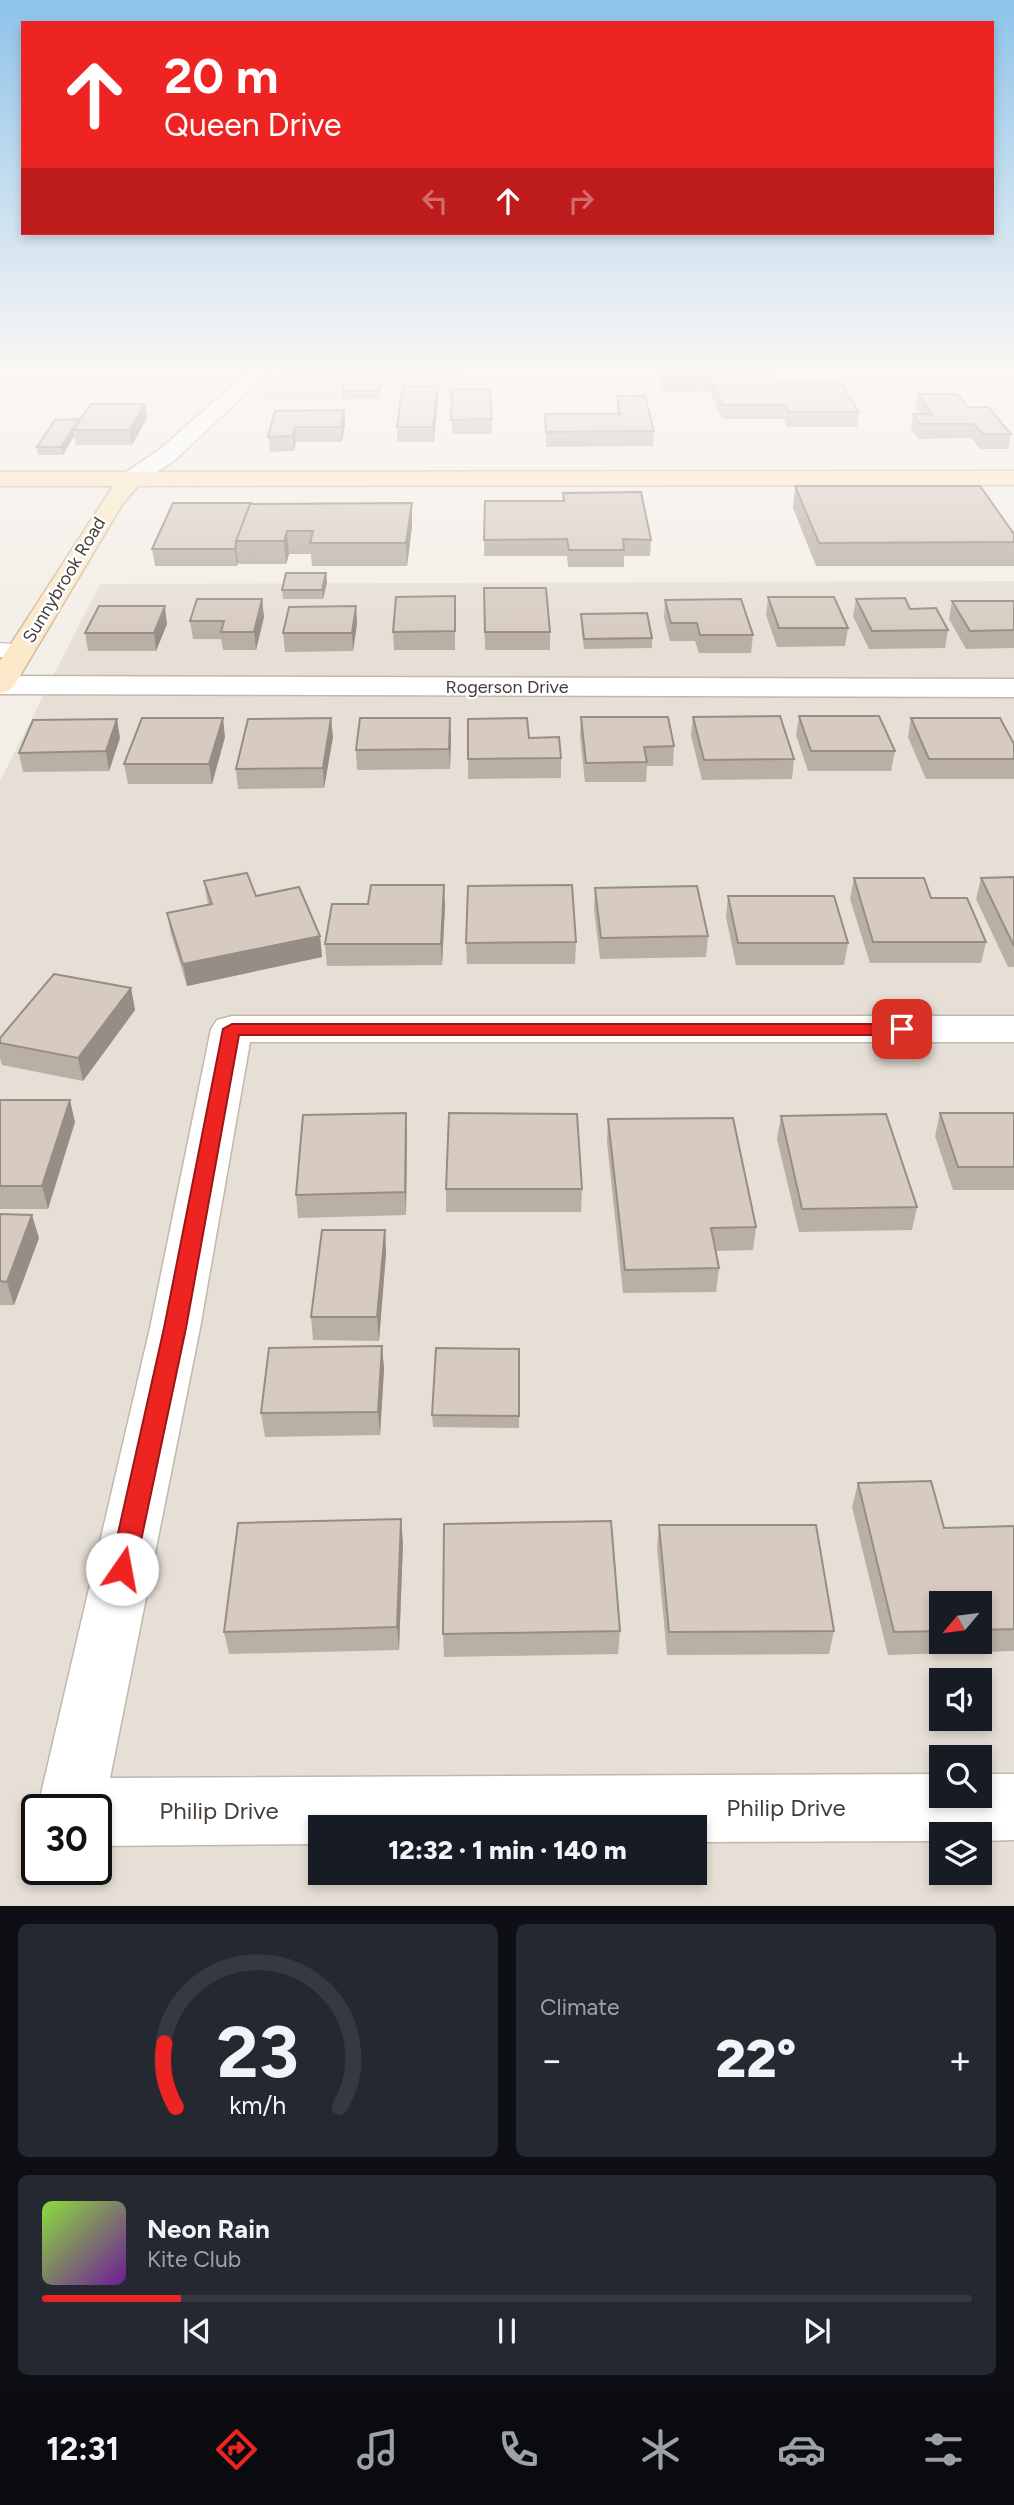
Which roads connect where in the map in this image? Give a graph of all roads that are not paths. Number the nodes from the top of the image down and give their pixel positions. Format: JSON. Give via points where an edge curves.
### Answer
{"nodes":[{"id":1,"x":161,"y":459,"type":"edge"},
{"id":2,"x":1014,"y":478,"type":"edge"},
{"id":3,"x":0,"y":479,"type":"edge"},
{"id":4,"x":131,"y":479,"type":"junction"},
{"id":5,"x":10,"y":650,"type":"edge"},
{"id":6,"x":0,"y":685,"type":"edge"},
{"id":7,"x":1014,"y":688,"type":"edge"},
{"id":8,"x":1014,"y":1029,"type":"edge"},
{"id":9,"x":73,"y":1794,"type":"edge"},
{"id":10,"x":1014,"y":1807,"type":"edge"},
{"id":11,"x":112,"y":1812,"type":"edge"}],
"edges":[{"from":1,"to":4,"type":"street"},
{"from":2,"to":4,"type":"main road"},
{"from":3,"to":4,"type":"main road"},
{"from":4,"to":5,"type":"main road","name":"Sunnybrook Road"},
{"from":5,"to":6,"type":"main road","name":"Sunnybrook Road"},
{"from":6,"to":7,"type":"street","name":"Rogerson Drive"},
{"from":8,"to":9,"type":"street","via":[[232,1029],[175,1328]]},
{"from":10,"to":11,"type":"street","name":"Philip Drive"}]}
